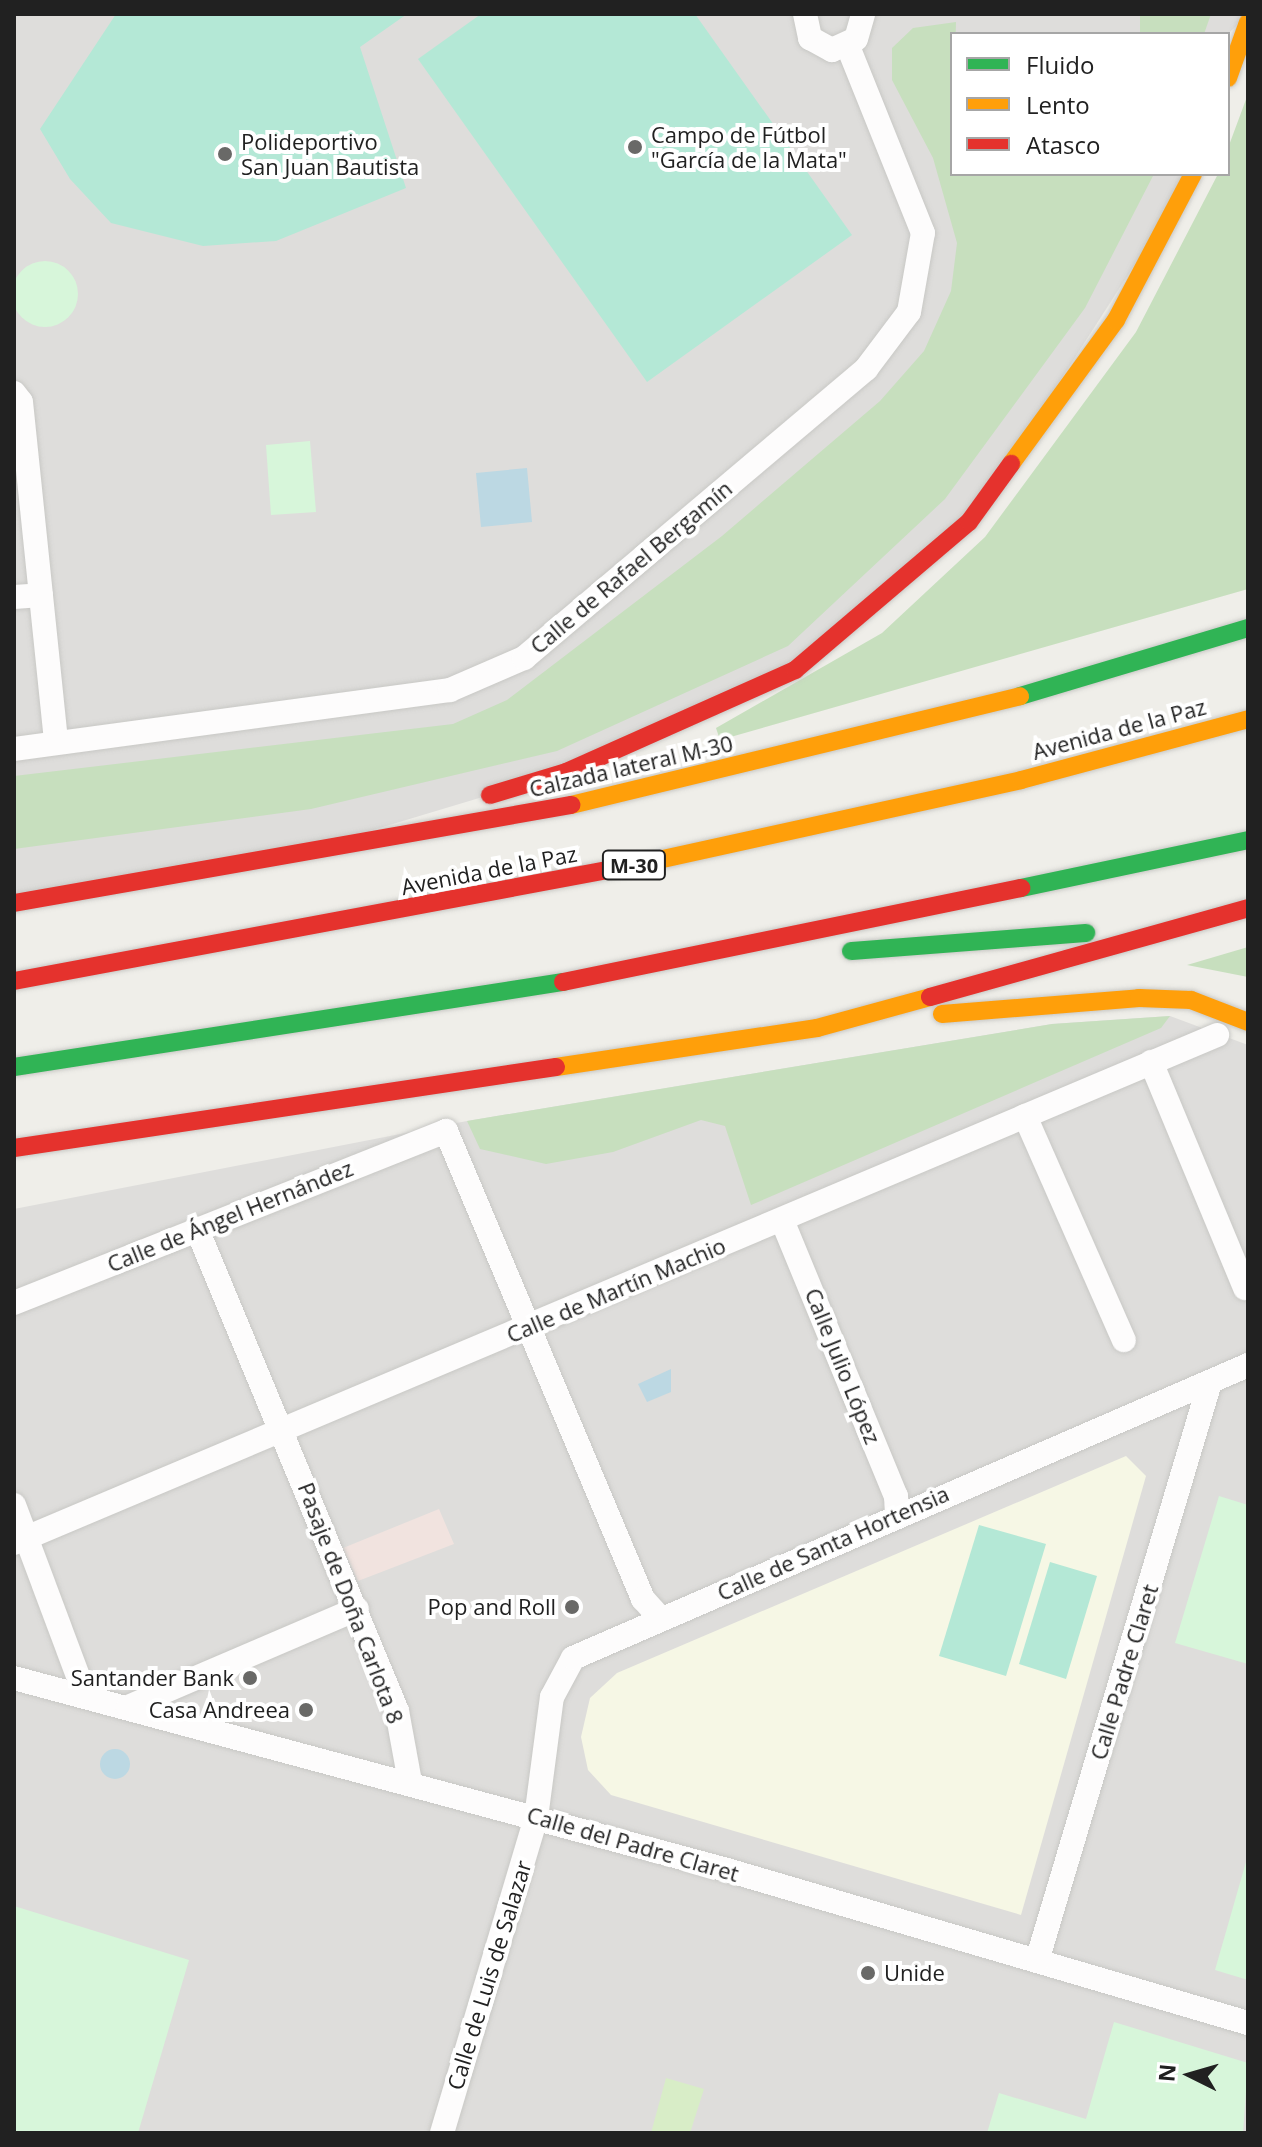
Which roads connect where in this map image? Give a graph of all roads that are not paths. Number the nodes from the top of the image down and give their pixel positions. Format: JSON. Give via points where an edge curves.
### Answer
{"nodes":[{"id":1,"x":805,"y":14,"type":"edge"},
{"id":2,"x":870,"y":18,"type":"edge"},
{"id":3,"x":1248,"y":22,"type":"edge"},
{"id":4,"x":848,"y":46,"type":"junction"},
{"id":5,"x":1230,"y":72,"type":"edge"},
{"id":6,"x":1192,"y":176,"type":"edge"},
{"id":7,"x":14,"y":393,"type":"edge"},
{"id":8,"x":41,"y":595,"type":"junction"},
{"id":9,"x":14,"y":597,"type":"edge"},
{"id":10,"x":1248,"y":628,"type":"edge"},
{"id":11,"x":1248,"y":719,"type":"edge"},
{"id":12,"x":56,"y":741,"type":"junction"},
{"id":13,"x":14,"y":749,"type":"edge"},
{"id":14,"x":1248,"y":840,"type":"edge"},
{"id":15,"x":313,"y":848,"type":"junction"},
{"id":16,"x":14,"y":903,"type":"edge"},
{"id":17,"x":1248,"y":907,"type":"edge"},
{"id":18,"x":822,"y":954,"type":"dead end"},
{"id":19,"x":792,"y":957,"type":"dead end"},
{"id":20,"x":578,"y":980,"type":"junction"},
{"id":21,"x":14,"y":981,"type":"edge"},
{"id":22,"x":1248,"y":999,"type":"edge"},
{"id":23,"x":943,"y":1014,"type":"junction"},
{"id":24,"x":1248,"y":1022,"type":"edge"},
{"id":25,"x":817,"y":1028,"type":"junction"},
{"id":26,"x":1217,"y":1035,"type":"dead end"},
{"id":27,"x":1151,"y":1062,"type":"junction"},
{"id":28,"x":14,"y":1067,"type":"edge"},
{"id":29,"x":1025,"y":1116,"type":"junction"},
{"id":30,"x":14,"y":1148,"type":"edge"},
{"id":31,"x":782,"y":1220,"type":"junction"},
{"id":32,"x":197,"y":1229,"type":"junction"},
{"id":33,"x":1245,"y":1288,"type":"dead end"},
{"id":34,"x":14,"y":1303,"type":"edge"},
{"id":35,"x":531,"y":1326,"type":"junction"},
{"id":36,"x":1124,"y":1340,"type":"dead end"},
{"id":37,"x":1248,"y":1365,"type":"edge"},
{"id":38,"x":1210,"y":1382,"type":"junction"},
{"id":39,"x":282,"y":1428,"type":"junction"},
{"id":40,"x":14,"y":1505,"type":"edge"},
{"id":41,"x":897,"y":1514,"type":"junction"},
{"id":42,"x":20,"y":1540,"type":"edge"},
{"id":43,"x":357,"y":1609,"type":"junction"},
{"id":44,"x":661,"y":1619,"type":"junction"},
{"id":45,"x":14,"y":1678,"type":"edge"},
{"id":46,"x":85,"y":1695,"type":"junction"},
{"id":47,"x":128,"y":1707,"type":"junction"},
{"id":48,"x":410,"y":1782,"type":"junction"},
{"id":49,"x":536,"y":1818,"type":"junction"},
{"id":50,"x":1037,"y":1961,"type":"junction"},
{"id":51,"x":1248,"y":2023,"type":"edge"},
{"id":52,"x":442,"y":2133,"type":"edge"}],
"edges":[{"from":1,"to":4,"type":"street","via":[[818,45]]},
{"from":2,"to":4,"type":"street"},
{"from":3,"to":5,"type":"highway"},
{"from":4,"to":12,"type":"street","name":"Calle de Rafael Bergamín","via":[[923,233],[909,312],[866,369],[524,658],[450,690]]},
{"from":6,"to":15,"type":"highway","via":[[1116,320],[969,522],[795,670],[566,772]]},
{"from":7,"to":8,"type":"street","via":[[21,402]]},
{"from":8,"to":9,"type":"street"},
{"from":8,"to":12,"type":"street"},
{"from":10,"to":15,"type":"highway","name":"Calzada lateral M-30","via":[[916,725],[477,825]]},
{"from":11,"to":21,"type":"highway","name":"Avenida de la Paz","number":"M-30","via":[[1021,780],[564,881]]},
{"from":12,"to":13,"type":"street","name":"Calle de Rafael Bergamín"},
{"from":14,"to":20,"type":"highway"},
{"from":15,"to":16,"type":"highway","name":"Calzada lateral M-30"},
{"from":17,"to":18,"type":"highway","via":[[1070,936]]},
{"from":17,"to":25,"type":"highway"},
{"from":19,"to":20,"type":"highway"},
{"from":20,"to":28,"type":"highway"},
{"from":22,"to":23,"type":"highway","via":[[1182,981],[1137,982],[1034,992]]},
{"from":23,"to":24,"type":"highway","via":[[1139,998],[1191,1000]]},
{"from":23,"to":25,"type":"highway"},
{"from":25,"to":30,"type":"highway"},
{"from":26,"to":27,"type":"street","name":"Calle de Martín Machio"},
{"from":27,"to":29,"type":"street","name":"Calle de Martín Machio"},
{"from":27,"to":33,"type":"street"},
{"from":29,"to":31,"type":"street","name":"Calle de Martín Machio"},
{"from":29,"to":36,"type":"street"},
{"from":31,"to":35,"type":"street","name":"Calle de Martín Machio"},
{"from":31,"to":41,"type":"street","name":"Calle Julio López","via":[[896,1496]]},
{"from":32,"to":34,"type":"street","name":"Calle de Ángel Hernández"},
{"from":32,"to":35,"type":"street","name":"Calle de Ángel Hernández","via":[[446,1131]]},
{"from":32,"to":39,"type":"street","name":"Pasaje de Doña Carlota 8"},
{"from":35,"to":39,"type":"street","name":"Calle de Martín Machio"},
{"from":35,"to":44,"type":"street","via":[[643,1599]]},
{"from":37,"to":38,"type":"street","name":"Calle de Santa Hortensia"},
{"from":38,"to":41,"type":"street","name":"Calle de Santa Hortensia"},
{"from":38,"to":50,"type":"street","name":"Calle Padre Claret"},
{"from":39,"to":42,"type":"street","name":"Calle de Martín Machio"},
{"from":39,"to":43,"type":"street","name":"Pasaje de Doña Carlota 8"},
{"from":40,"to":42,"type":"street"},
{"from":41,"to":44,"type":"street","name":"Calle de Santa Hortensia"},
{"from":42,"to":46,"type":"street","via":[[70,1646]]},
{"from":43,"to":47,"type":"street"},
{"from":43,"to":48,"type":"street","name":"Pasaje de Doña Carlota 8","via":[[397,1711]]},
{"from":44,"to":49,"type":"street","name":"Calle de Santa Hortensia","via":[[588,1649],[560,1676],[546,1719]]},
{"from":45,"to":46,"type":"street","name":"Calle del Padre Claret"},
{"from":46,"to":47,"type":"street","name":"Calle del Padre Claret"},
{"from":47,"to":48,"type":"street","name":"Calle del Padre Claret"},
{"from":48,"to":49,"type":"street","name":"Calle del Padre Claret"},
{"from":49,"to":50,"type":"street","name":"Calle del Padre Claret"},
{"from":49,"to":52,"type":"street","name":"Calle de Luis de Salazar"},
{"from":50,"to":51,"type":"street","name":"Calle del Padre Claret"}]}
